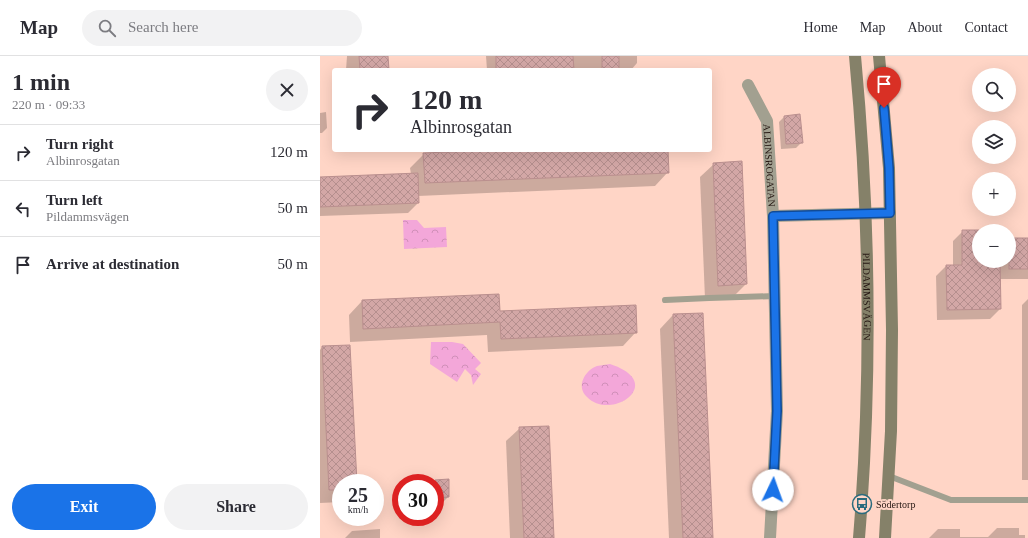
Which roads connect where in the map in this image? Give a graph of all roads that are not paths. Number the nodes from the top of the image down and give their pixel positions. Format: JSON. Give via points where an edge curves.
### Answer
{"nodes":[{"id":1,"x":855,"y":56,"type":"edge"},
{"id":2,"x":879,"y":56,"type":"edge"},
{"id":3,"x":748,"y":85,"type":"dead end"},
{"id":4,"x":890,"y":213,"type":"junction"},
{"id":5,"x":865,"y":214,"type":"junction"},
{"id":6,"x":773,"y":216,"type":"junction"},
{"id":7,"x":775,"y":296,"type":"junction"},
{"id":8,"x":665,"y":300,"type":"dead end"},
{"id":9,"x":888,"y":476,"type":"junction"},
{"id":10,"x":1028,"y":500,"type":"edge"},
{"id":11,"x":770,"y":538,"type":"edge"},
{"id":12,"x":859,"y":538,"type":"edge"},
{"id":13,"x":885,"y":538,"type":"edge"}],
"edges":[{"from":1,"to":5,"type":"main road","name":"PILDAMMSVÄGEN"},
{"from":2,"to":4,"type":"main road","via":[[889,168]]},
{"from":3,"to":6,"type":"street","name":"ALBINSROGATAN","via":[[767,121]]},
{"from":4,"to":5,"type":"street"},
{"from":4,"to":9,"type":"main road","via":[[892,330]]},
{"from":5,"to":6,"type":"street"},
{"from":5,"to":12,"type":"main road","name":"PILDAMMSVÄGEN","via":[[865,448]]},
{"from":6,"to":7,"type":"street","name":"ALBINSROGATAN"},
{"from":7,"to":8,"type":"lane"},
{"from":7,"to":11,"type":"street","name":"ALBINSROGATAN","via":[[777,411]]},
{"from":9,"to":10,"type":"lane","via":[[951,500]]},
{"from":9,"to":13,"type":"main road"}]}
